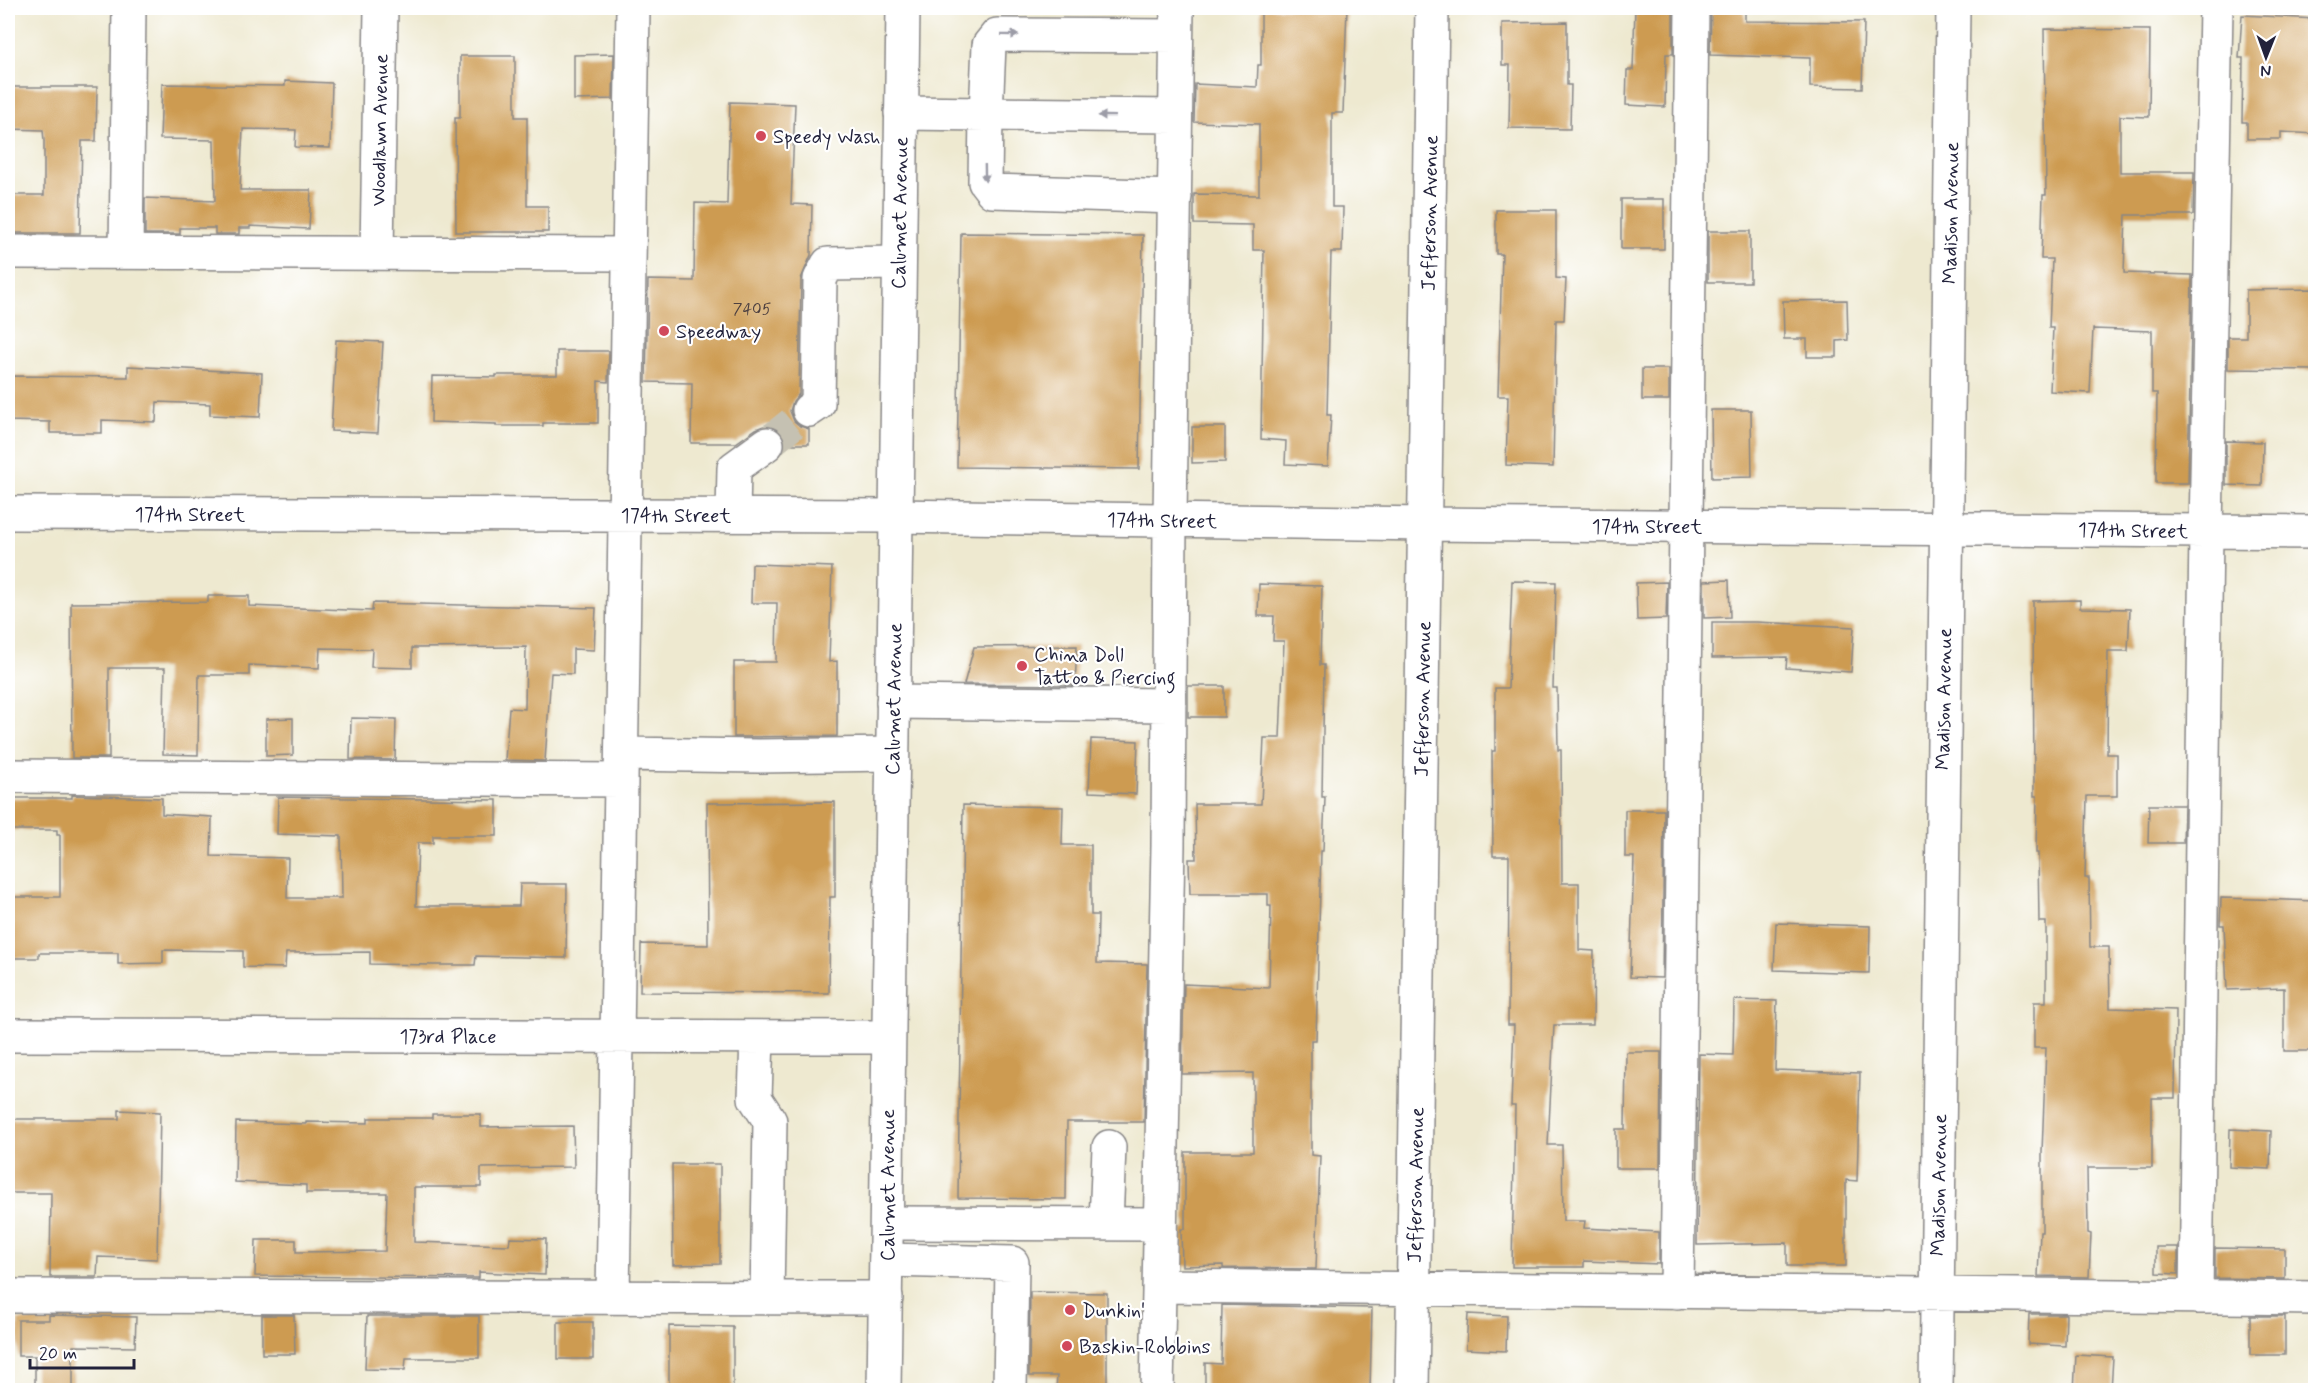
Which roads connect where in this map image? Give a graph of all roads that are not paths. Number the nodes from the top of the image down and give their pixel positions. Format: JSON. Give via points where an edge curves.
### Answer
{"nodes":[{"id":1,"x":129,"y":8,"type":"edge"},
{"id":2,"x":381,"y":8,"type":"edge"},
{"id":3,"x":633,"y":8,"type":"edge"},
{"id":4,"x":903,"y":8,"type":"edge"},
{"id":5,"x":1432,"y":8,"type":"edge"},
{"id":6,"x":1692,"y":8,"type":"edge"},
{"id":7,"x":1953,"y":8,"type":"edge"},
{"id":8,"x":2216,"y":8,"type":"edge"},
{"id":9,"x":1177,"y":22,"type":"edge"},
{"id":10,"x":901,"y":114,"type":"junction"},
{"id":11,"x":986,"y":114,"type":"junction"},
{"id":12,"x":1170,"y":116,"type":"junction"},
{"id":13,"x":1174,"y":197,"type":"junction"},
{"id":14,"x":8,"y":252,"type":"edge"},
{"id":15,"x":126,"y":252,"type":"junction"},
{"id":16,"x":377,"y":252,"type":"junction"},
{"id":17,"x":629,"y":254,"type":"junction"},
{"id":18,"x":899,"y":263,"type":"junction"},
{"id":19,"x":809,"y":410,"type":"tunnel mouth"},
{"id":20,"x":767,"y":444,"type":"tunnel mouth"},
{"id":21,"x":8,"y":513,"type":"edge"},
{"id":22,"x":625,"y":515,"type":"junction"},
{"id":23,"x":733,"y":515,"type":"junction"},
{"id":24,"x":895,"y":516,"type":"junction"},
{"id":25,"x":1170,"y":520,"type":"junction"},
{"id":26,"x":1425,"y":524,"type":"junction"},
{"id":27,"x":1684,"y":526,"type":"junction"},
{"id":28,"x":1945,"y":528,"type":"junction"},
{"id":29,"x":2206,"y":531,"type":"junction"},
{"id":30,"x":2316,"y":532,"type":"edge"},
{"id":31,"x":893,"y":702,"type":"junction"},
{"id":32,"x":1169,"y":705,"type":"junction"},
{"id":33,"x":892,"y":754,"type":"junction"},
{"id":34,"x":622,"y":767,"type":"junction"},
{"id":35,"x":8,"y":776,"type":"edge"},
{"id":36,"x":8,"y":1035,"type":"edge"},
{"id":37,"x":618,"y":1036,"type":"junction"},
{"id":38,"x":757,"y":1037,"type":"junction"},
{"id":39,"x":888,"y":1037,"type":"junction"},
{"id":40,"x":1109,"y":1147,"type":"dead end"},
{"id":41,"x":887,"y":1223,"type":"junction"},
{"id":42,"x":1106,"y":1223,"type":"junction"},
{"id":43,"x":1161,"y":1224,"type":"junction"},
{"id":44,"x":886,"y":1260,"type":"junction"},
{"id":45,"x":1159,"y":1286,"type":"junction"},
{"id":46,"x":1414,"y":1289,"type":"junction"},
{"id":47,"x":1677,"y":1292,"type":"junction"},
{"id":48,"x":1937,"y":1294,"type":"junction"},
{"id":49,"x":8,"y":1296,"type":"edge"},
{"id":50,"x":613,"y":1297,"type":"junction"},
{"id":51,"x":2196,"y":1297,"type":"junction"},
{"id":52,"x":767,"y":1298,"type":"junction"},
{"id":53,"x":886,"y":1298,"type":"junction"},
{"id":54,"x":2316,"y":1298,"type":"edge"},
{"id":55,"x":884,"y":1390,"type":"edge"},
{"id":56,"x":1010,"y":1390,"type":"edge"},
{"id":57,"x":1157,"y":1390,"type":"edge"},
{"id":58,"x":1412,"y":1390,"type":"edge"},
{"id":59,"x":1936,"y":1390,"type":"edge"}],
"edges":[{"from":1,"to":15,"type":"street"},
{"from":2,"to":16,"type":"street","name":"Woodlawn Avenue"},
{"from":3,"to":17,"type":"street"},
{"from":4,"to":10,"type":"street","name":"Calumet Avenue"},
{"from":5,"to":26,"type":"street","name":"Jefferson Avenue"},
{"from":6,"to":27,"type":"street"},
{"from":7,"to":28,"type":"street","name":"Madison Avenue"},
{"from":8,"to":29,"type":"street"},
{"from":11,"to":9,"type":"street","one_way":true,"via":[[989,45],[997,34]]},
{"from":9,"to":12,"type":"street"},
{"from":10,"to":11,"type":"street"},
{"from":10,"to":18,"type":"street","name":"Calumet Avenue"},
{"from":12,"to":11,"type":"street","one_way":true},
{"from":11,"to":13,"type":"street","one_way":true,"via":[[985,182],[992,191]]},
{"from":12,"to":13,"type":"street"},
{"from":13,"to":25,"type":"street"},
{"from":14,"to":15,"type":"street"},
{"from":15,"to":16,"type":"street"},
{"from":16,"to":17,"type":"street"},
{"from":17,"to":22,"type":"street"},
{"from":18,"to":19,"type":"street","via":[[828,264],[820,279],[818,404]]},
{"from":18,"to":24,"type":"street","name":"Calumet Avenue"},
{"from":20,"to":23,"type":"street","via":[[734,468]]},
{"from":21,"to":22,"type":"street","name":"174th Street"},
{"from":22,"to":23,"type":"street","name":"174th Street"},
{"from":22,"to":34,"type":"street"},
{"from":23,"to":24,"type":"street","name":"174th Street"},
{"from":24,"to":25,"type":"street","name":"174th Street"},
{"from":24,"to":31,"type":"street","name":"Calumet Avenue"},
{"from":25,"to":26,"type":"street","name":"174th Street"},
{"from":25,"to":32,"type":"street"},
{"from":26,"to":27,"type":"street","name":"174th Street"},
{"from":26,"to":46,"type":"street","name":"Jefferson Avenue"},
{"from":27,"to":28,"type":"street","name":"174th Street"},
{"from":27,"to":47,"type":"street"},
{"from":28,"to":29,"type":"street","name":"174th Street"},
{"from":28,"to":48,"type":"street","name":"Madison Avenue"},
{"from":29,"to":30,"type":"street","name":"174th Street"},
{"from":29,"to":51,"type":"street"},
{"from":31,"to":32,"type":"street"},
{"from":31,"to":33,"type":"street","name":"Calumet Avenue"},
{"from":32,"to":43,"type":"street"},
{"from":33,"to":34,"type":"street","via":[[759,756]]},
{"from":33,"to":39,"type":"street","name":"Calumet Avenue"},
{"from":34,"to":35,"type":"street"},
{"from":34,"to":37,"type":"street"},
{"from":36,"to":37,"type":"street","name":"173rd Place"},
{"from":37,"to":38,"type":"street","name":"173rd Place"},
{"from":37,"to":50,"type":"street"},
{"from":38,"to":39,"type":"street","name":"173rd Place"},
{"from":38,"to":52,"type":"street","via":[[755,1098],[770,1121]]},
{"from":39,"to":41,"type":"street","name":"Calumet Avenue"},
{"from":40,"to":42,"type":"street"},
{"from":41,"to":42,"type":"street"},
{"from":41,"to":44,"type":"street","name":"Calumet Avenue"},
{"from":42,"to":43,"type":"street"},
{"from":43,"to":45,"type":"street"},
{"from":44,"to":53,"type":"street","name":"Calumet Avenue"},
{"from":44,"to":56,"type":"street","via":[[1012,1263]]},
{"from":45,"to":46,"type":"street"},
{"from":45,"to":57,"type":"street"},
{"from":46,"to":47,"type":"street"},
{"from":46,"to":58,"type":"street","name":"Jefferson Avenue"},
{"from":47,"to":48,"type":"street"},
{"from":48,"to":51,"type":"street"},
{"from":48,"to":59,"type":"street","name":"Madison Avenue"},
{"from":49,"to":50,"type":"street"},
{"from":50,"to":52,"type":"street"},
{"from":51,"to":54,"type":"street"},
{"from":52,"to":53,"type":"street"},
{"from":53,"to":55,"type":"street","name":"Calumet Avenue"}]}
